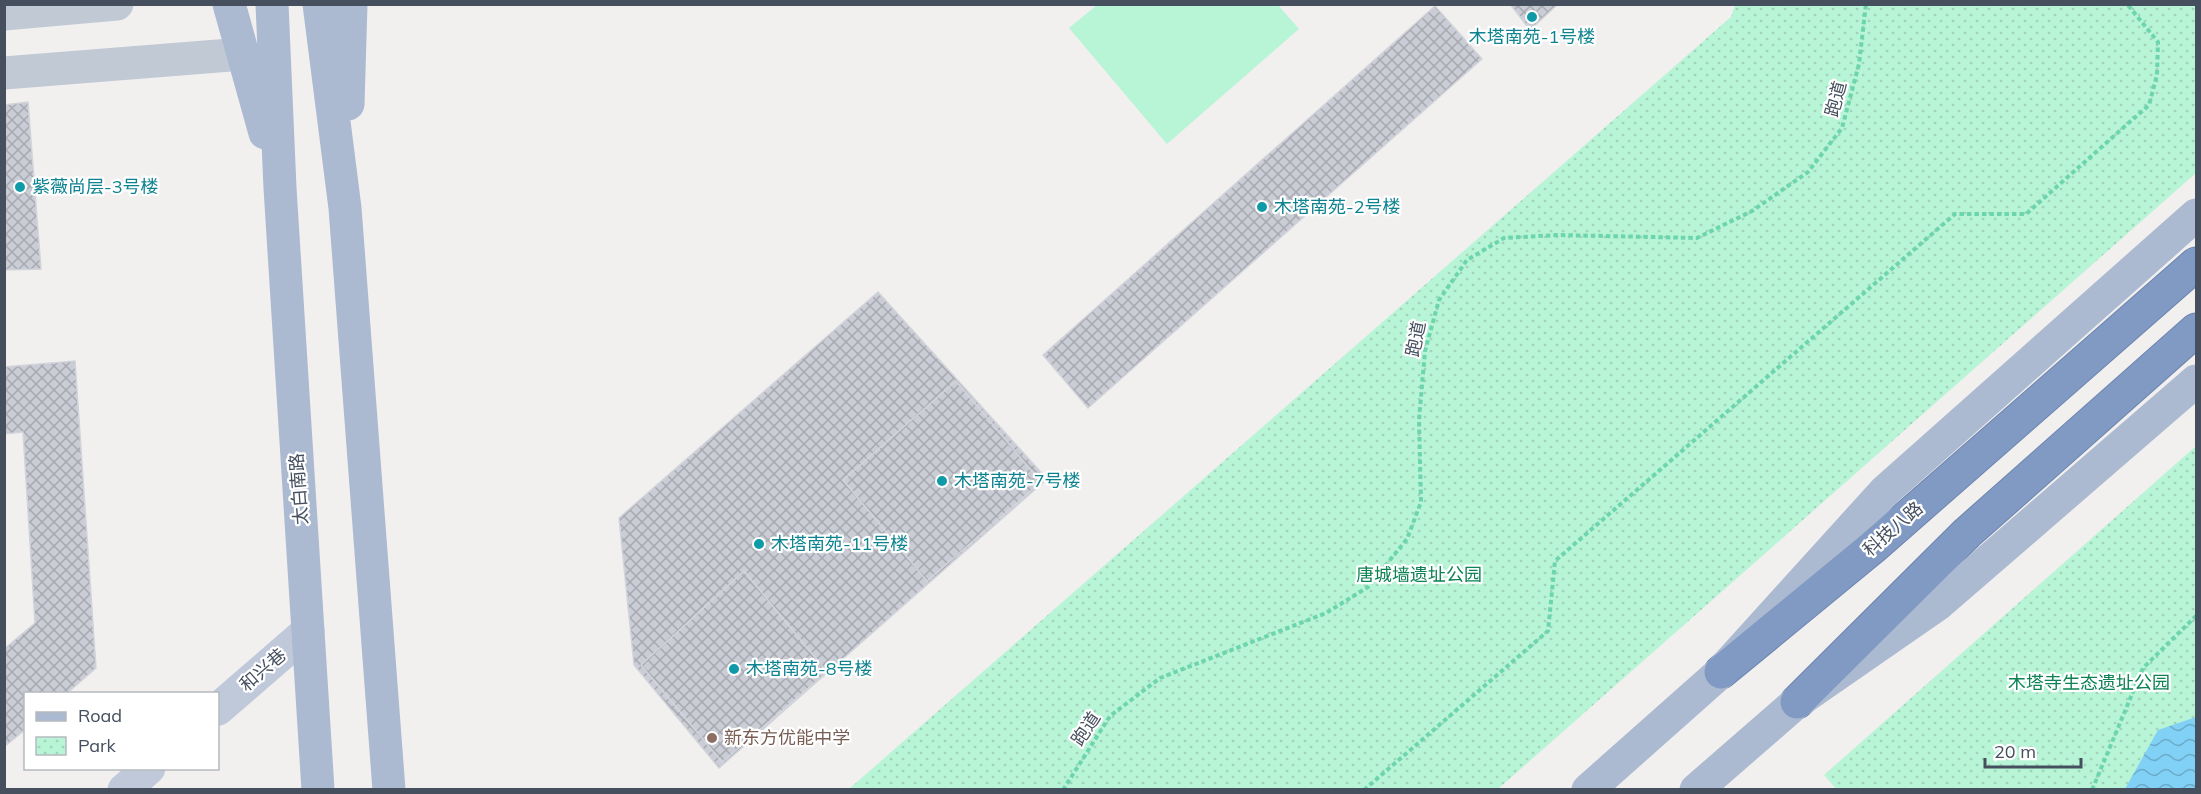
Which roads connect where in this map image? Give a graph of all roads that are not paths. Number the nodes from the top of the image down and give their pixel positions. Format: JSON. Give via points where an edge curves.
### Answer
{"nodes":[{"id":1,"x":117,"y":4,"type":"edge"},
{"id":2,"x":229,"y":4,"type":"edge"},
{"id":3,"x":272,"y":4,"type":"edge"},
{"id":4,"x":319,"y":4,"type":"edge"},
{"id":5,"x":351,"y":4,"type":"edge"},
{"id":6,"x":4,"y":14,"type":"edge"},
{"id":7,"x":243,"y":54,"type":"junction"},
{"id":8,"x":4,"y":73,"type":"edge"},
{"id":9,"x":280,"y":188,"type":"junction"},
{"id":10,"x":345,"y":208,"type":"junction"},
{"id":11,"x":2196,"y":215,"type":"edge"},
{"id":12,"x":2196,"y":264,"type":"edge"},
{"id":13,"x":2196,"y":330,"type":"edge"},
{"id":14,"x":2196,"y":381,"type":"edge"},
{"id":15,"x":308,"y":632,"type":"junction"},
{"id":16,"x":1721,"y":672,"type":"junction"},
{"id":17,"x":1797,"y":702,"type":"junction"},
{"id":18,"x":219,"y":708,"type":"edge"},
{"id":19,"x":147,"y":770,"type":"edge"},
{"id":20,"x":124,"y":789,"type":"edge"},
{"id":21,"x":318,"y":789,"type":"edge"},
{"id":22,"x":389,"y":789,"type":"edge"},
{"id":23,"x":1588,"y":789,"type":"edge"},
{"id":24,"x":1696,"y":789,"type":"edge"}],
"edges":[{"from":1,"to":6,"type":"street"},
{"from":2,"to":7,"type":"main road","name":"太白南路"},
{"from":3,"to":9,"type":"main road","name":"太白南路"},
{"from":4,"to":10,"type":"main road"},
{"from":5,"to":10,"type":"main road"},
{"from":7,"to":8,"type":"street"},
{"from":7,"to":9,"type":"main road","name":"太白南路"},
{"from":9,"to":15,"type":"main road","name":"太白南路"},
{"from":10,"to":22,"type":"main road"},
{"from":11,"to":16,"type":"main road","via":[[1885,491]]},
{"from":12,"to":16,"type":"highway","name":"科技八路","via":[[1873,547]]},
{"from":13,"to":17,"type":"highway","via":[[1967,533]]},
{"from":14,"to":17,"type":"main road","via":[[1938,605]]},
{"from":15,"to":18,"type":"street","name":"和兴巷"},
{"from":15,"to":21,"type":"main road","name":"太白南路"},
{"from":16,"to":23,"type":"main road","name":"科技八路"},
{"from":17,"to":24,"type":"main road"},
{"from":19,"to":20,"type":"street"}]}
